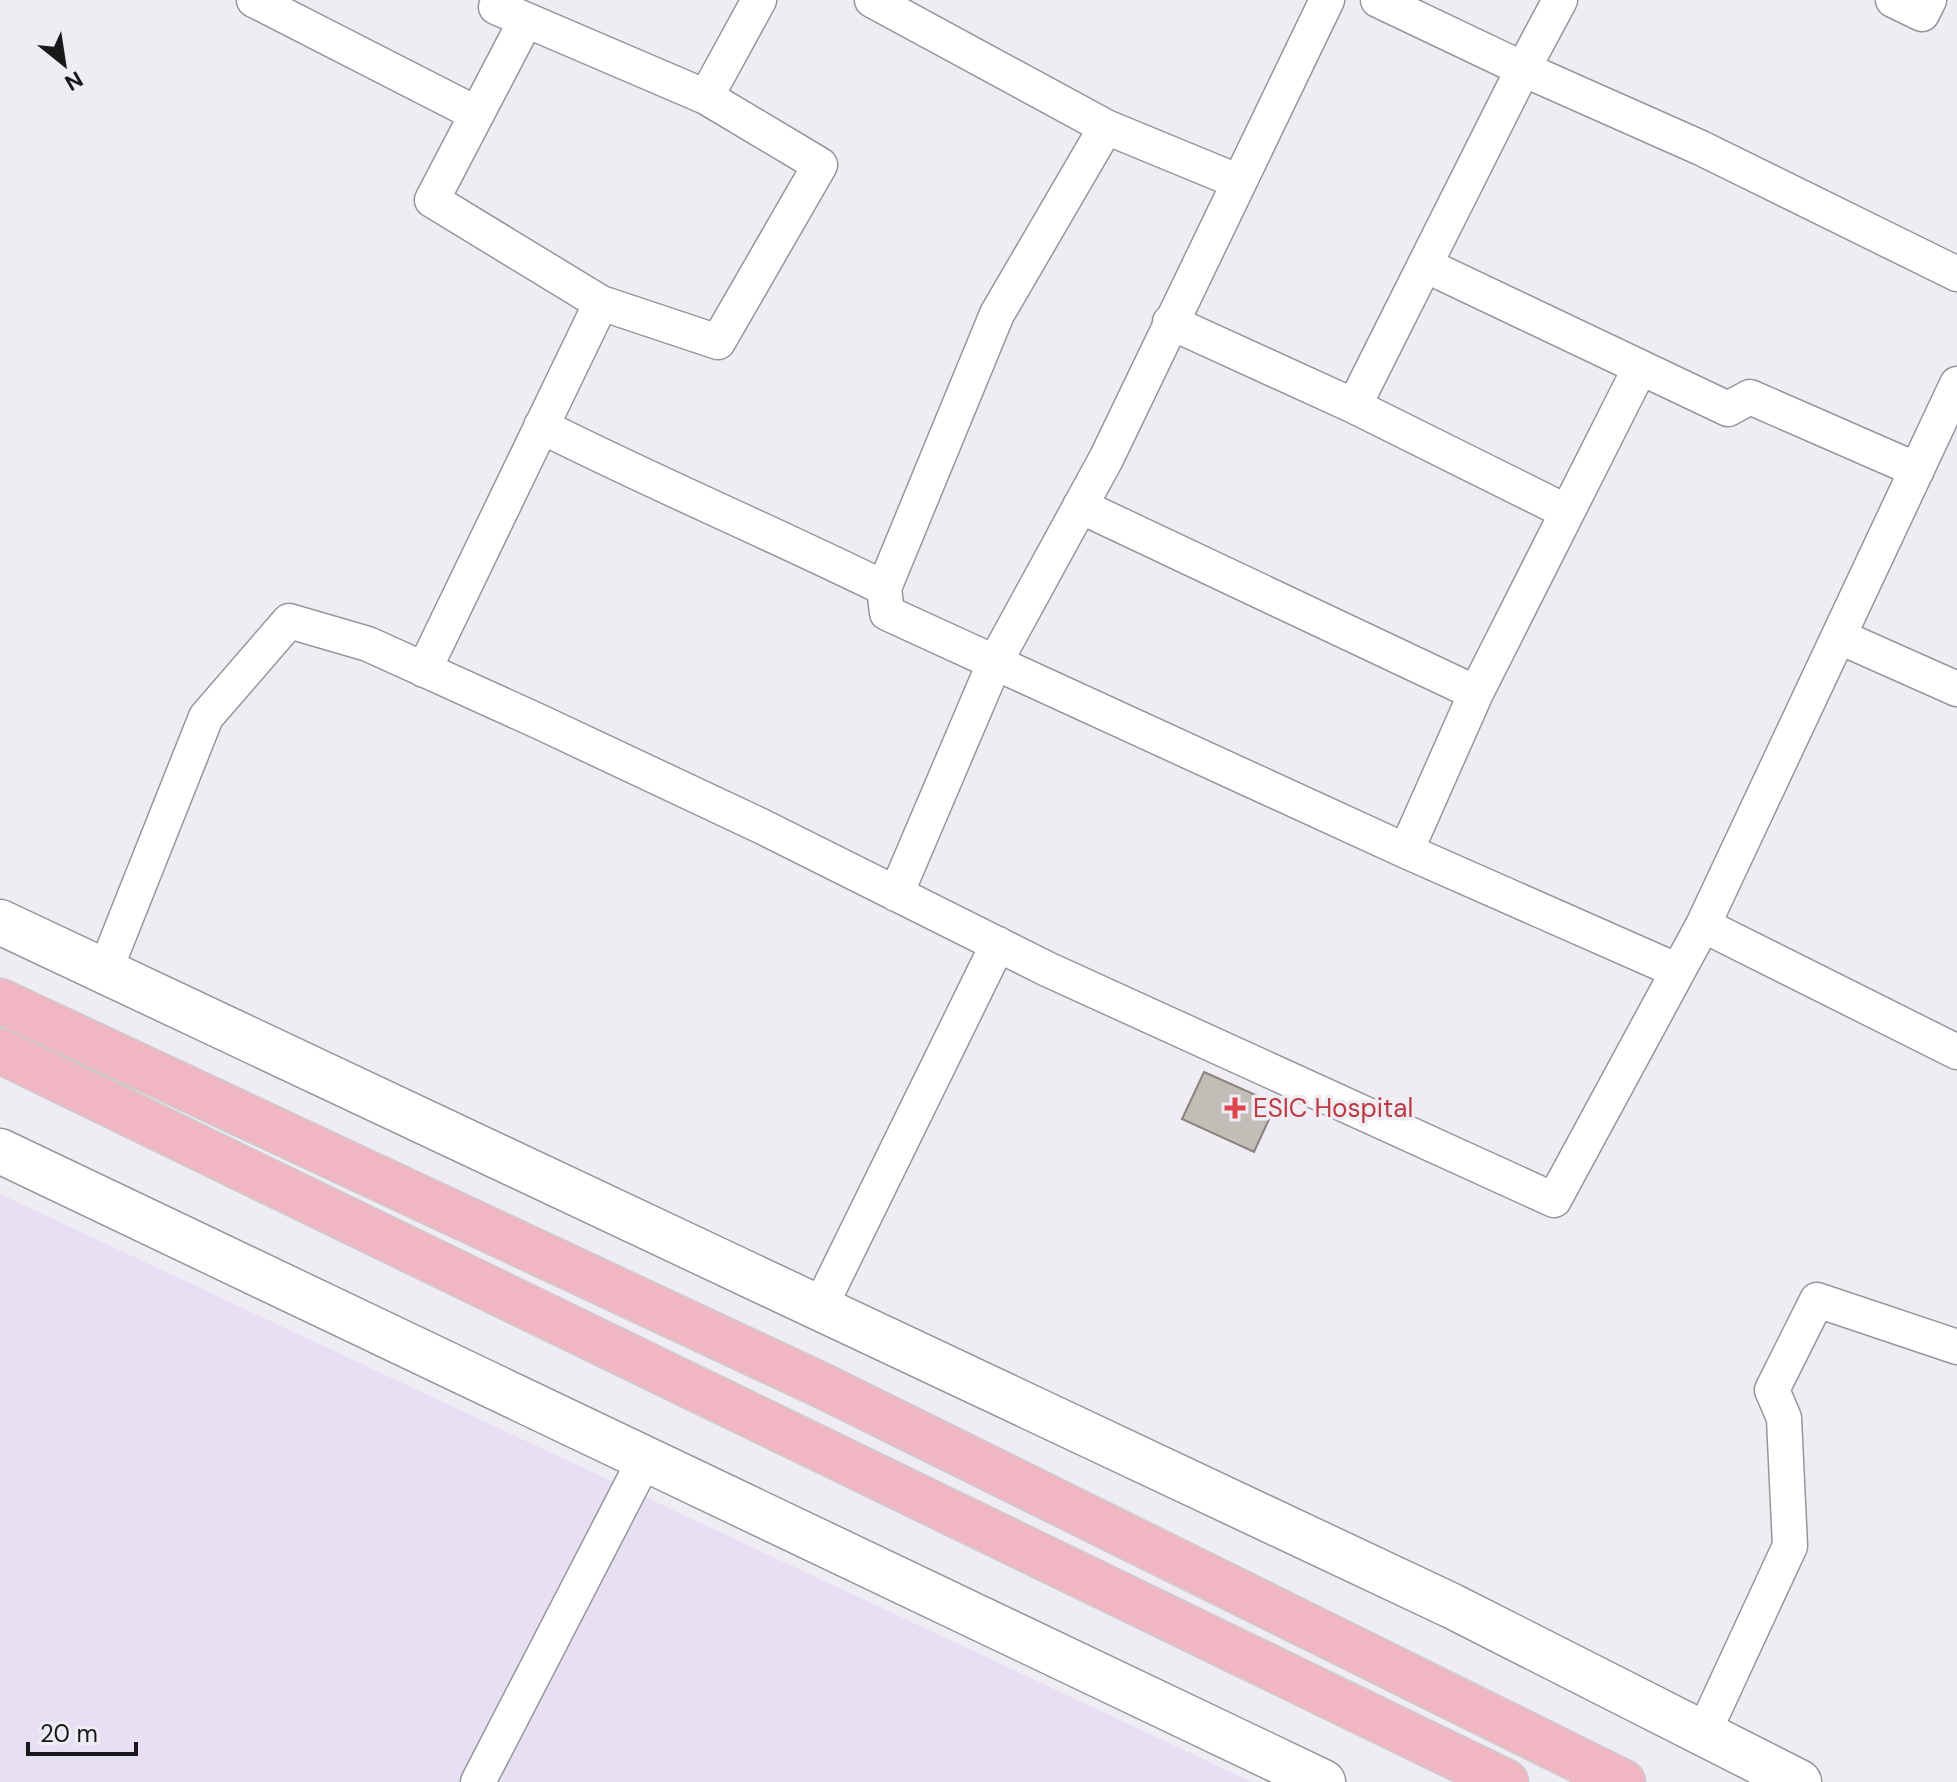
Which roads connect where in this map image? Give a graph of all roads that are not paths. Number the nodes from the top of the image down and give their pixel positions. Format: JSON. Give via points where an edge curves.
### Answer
{"nodes":[{"id":1,"x":254,"y":0,"type":"edge"},
{"id":2,"x":759,"y":0,"type":"edge"},
{"id":3,"x":872,"y":0,"type":"edge"},
{"id":4,"x":1327,"y":0,"type":"edge"},
{"id":5,"x":1378,"y":0,"type":"edge"},
{"id":6,"x":1560,"y":0,"type":"edge"},
{"id":7,"x":1893,"y":0,"type":"edge"},
{"id":8,"x":1929,"y":0,"type":"edge"},
{"id":9,"x":1941,"y":0,"type":"edge"},
{"id":10,"x":1957,"y":9,"type":"edge"},
{"id":11,"x":1523,"y":69,"type":"junction"},
{"id":12,"x":706,"y":97,"type":"junction"},
{"id":13,"x":477,"y":114,"type":"junction"},
{"id":14,"x":1106,"y":127,"type":"junction"},
{"id":15,"x":1237,"y":181,"type":"junction"},
{"id":16,"x":1425,"y":265,"type":"junction"},
{"id":17,"x":1957,"y":274,"type":"edge"},
{"id":18,"x":601,"y":303,"type":"junction"},
{"id":19,"x":1170,"y":322,"type":"junction"},
{"id":20,"x":1640,"y":368,"type":"junction"},
{"id":21,"x":1957,"y":384,"type":"edge"},
{"id":22,"x":1354,"y":406,"type":"junction"},
{"id":23,"x":541,"y":426,"type":"junction"},
{"id":24,"x":1917,"y":470,"type":"junction"},
{"id":25,"x":1080,"y":506,"type":"junction"},
{"id":26,"x":1567,"y":512,"type":"junction"},
{"id":27,"x":884,"y":588,"type":"junction"},
{"id":28,"x":1840,"y":637,"type":"junction"},
{"id":29,"x":994,"y":664,"type":"junction"},
{"id":30,"x":424,"y":670,"type":"junction"},
{"id":31,"x":1957,"y":689,"type":"edge"},
{"id":32,"x":1476,"y":693,"type":"junction"},
{"id":33,"x":1406,"y":851,"type":"junction"},
{"id":34,"x":896,"y":894,"type":"junction"},
{"id":35,"x":0,"y":922,"type":"edge"},
{"id":36,"x":1703,"y":925,"type":"junction"},
{"id":37,"x":998,"y":944,"type":"junction"},
{"id":38,"x":1678,"y":971,"type":"junction"},
{"id":39,"x":104,"y":973,"type":"junction"},
{"id":40,"x":0,"y":1001,"type":"edge"},
{"id":41,"x":0,"y":1051,"type":"edge"},
{"id":42,"x":1957,"y":1052,"type":"edge"},
{"id":43,"x":0,"y":1151,"type":"edge"},
{"id":44,"x":820,"y":1307,"type":"junction"},
{"id":45,"x":1957,"y":1347,"type":"edge"},
{"id":46,"x":645,"y":1459,"type":"junction"},
{"id":47,"x":1702,"y":1736,"type":"junction"},
{"id":48,"x":478,"y":1782,"type":"edge"},
{"id":49,"x":1323,"y":1782,"type":"edge"},
{"id":50,"x":1506,"y":1782,"type":"edge"},
{"id":51,"x":1623,"y":1782,"type":"edge"},
{"id":52,"x":1799,"y":1782,"type":"edge"}],
"edges":[{"from":1,"to":13,"type":"street"},
{"from":2,"to":12,"type":"street"},
{"from":3,"to":14,"type":"street"},
{"from":4,"to":15,"type":"street"},
{"from":5,"to":11,"type":"street"},
{"from":6,"to":11,"type":"street"},
{"from":7,"to":8,"type":"street","via":[[1922,14]]},
{"from":9,"to":10,"type":"street"},
{"from":11,"to":16,"type":"street"},
{"from":11,"to":17,"type":"street","via":[[1730,161]]},
{"from":12,"to":13,"type":"street","via":[[511,14]]},
{"from":12,"to":18,"type":"street","via":[[820,165],[718,342]]},
{"from":13,"to":18,"type":"street","via":[[432,200]]},
{"from":14,"to":15,"type":"street"},
{"from":14,"to":27,"type":"street","via":[[997,314]]},
{"from":15,"to":19,"type":"street"},
{"from":16,"to":20,"type":"street"},
{"from":16,"to":22,"type":"street"},
{"from":18,"to":23,"type":"street"},
{"from":19,"to":22,"type":"street"},
{"from":19,"to":25,"type":"street"},
{"from":20,"to":24,"type":"street","via":[[1728,409],[1750,397]]},
{"from":20,"to":26,"type":"street"},
{"from":21,"to":24,"type":"street"},
{"from":22,"to":26,"type":"street"},
{"from":23,"to":27,"type":"street"},
{"from":23,"to":30,"type":"street"},
{"from":24,"to":28,"type":"street"},
{"from":25,"to":29,"type":"street"},
{"from":25,"to":32,"type":"street"},
{"from":26,"to":32,"type":"street"},
{"from":27,"to":29,"type":"street","via":[[887,613]]},
{"from":28,"to":31,"type":"street"},
{"from":28,"to":36,"type":"street"},
{"from":29,"to":33,"type":"street"},
{"from":29,"to":34,"type":"street"},
{"from":30,"to":34,"type":"street"},
{"from":30,"to":39,"type":"street","via":[[368,644],[289,621],[206,717]]},
{"from":32,"to":33,"type":"street"},
{"from":33,"to":38,"type":"street"},
{"from":34,"to":37,"type":"street"},
{"from":35,"to":39,"type":"street"},
{"from":36,"to":38,"type":"street"},
{"from":36,"to":42,"type":"street"},
{"from":37,"to":38,"type":"street","via":[[1554,1200]]},
{"from":37,"to":44,"type":"street"},
{"from":39,"to":44,"type":"street"},
{"from":40,"to":51,"type":"highway","via":[[825,1387]]},
{"from":41,"to":50,"type":"highway"},
{"from":43,"to":46,"type":"street"},
{"from":44,"to":47,"type":"street","via":[[1452,1606]]},
{"from":45,"to":47,"type":"street","via":[[1817,1300],[1772,1390],[1784,1418],[1790,1546]]},
{"from":46,"to":48,"type":"street"},
{"from":46,"to":49,"type":"street"},
{"from":47,"to":52,"type":"street"}]}
